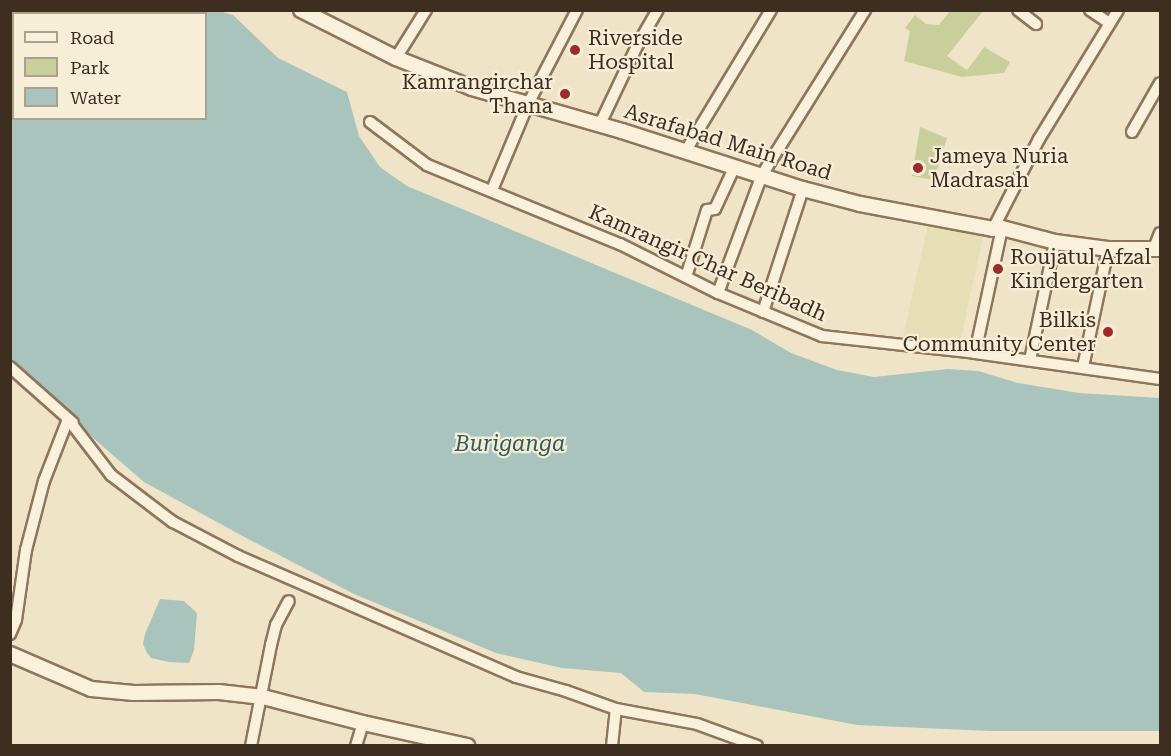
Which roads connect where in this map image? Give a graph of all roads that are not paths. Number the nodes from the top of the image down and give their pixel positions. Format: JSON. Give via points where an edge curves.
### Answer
{"nodes":[{"id":1,"x":426,"y":10,"type":"edge"},
{"id":2,"x":577,"y":10,"type":"edge"},
{"id":3,"x":658,"y":10,"type":"edge"},
{"id":4,"x":771,"y":10,"type":"edge"},
{"id":5,"x":865,"y":10,"type":"edge"},
{"id":6,"x":1018,"y":10,"type":"edge"},
{"id":7,"x":1090,"y":10,"type":"edge"},
{"id":8,"x":1118,"y":10,"type":"edge"},
{"id":9,"x":308,"y":12,"type":"edge"},
{"id":10,"x":1109,"y":22,"type":"junction"},
{"id":11,"x":1036,"y":24,"type":"dead end"},
{"id":12,"x":396,"y":58,"type":"junction"},
{"id":13,"x":1161,"y":83,"type":"edge"},
{"id":14,"x":528,"y":104,"type":"junction"},
{"id":15,"x":370,"y":122,"type":"dead end"},
{"id":16,"x":600,"y":124,"type":"junction"},
{"id":17,"x":1132,"y":132,"type":"dead end"},
{"id":18,"x":685,"y":152,"type":"junction"},
{"id":19,"x":734,"y":168,"type":"junction"},
{"id":20,"x":762,"y":175,"type":"junction"},
{"id":21,"x":803,"y":189,"type":"junction"},
{"id":22,"x":492,"y":190,"type":"junction"},
{"id":23,"x":998,"y":228,"type":"junction"},
{"id":24,"x":1161,"y":233,"type":"edge"},
{"id":25,"x":1055,"y":242,"type":"junction"},
{"id":26,"x":1108,"y":249,"type":"junction"},
{"id":27,"x":1157,"y":249,"type":"edge"},
{"id":28,"x":686,"y":277,"type":"junction"},
{"id":29,"x":718,"y":293,"type":"junction"},
{"id":30,"x":763,"y":312,"type":"junction"},
{"id":31,"x":975,"y":352,"type":"junction"},
{"id":32,"x":1030,"y":360,"type":"junction"},
{"id":33,"x":10,"y":367,"type":"edge"},
{"id":34,"x":1083,"y":367,"type":"junction"},
{"id":35,"x":1161,"y":379,"type":"edge"},
{"id":36,"x":85,"y":433,"type":"dead end"},
{"id":37,"x":289,"y":601,"type":"dead end"},
{"id":38,"x":10,"y":634,"type":"edge"},
{"id":39,"x":10,"y":654,"type":"edge"},
{"id":40,"x":263,"y":697,"type":"junction"},
{"id":41,"x":616,"y":709,"type":"junction"},
{"id":42,"x":363,"y":723,"type":"junction"},
{"id":43,"x":251,"y":746,"type":"edge"},
{"id":44,"x":356,"y":746,"type":"edge"},
{"id":45,"x":467,"y":746,"type":"edge"},
{"id":46,"x":612,"y":746,"type":"edge"},
{"id":47,"x":757,"y":746,"type":"edge"}],
"edges":[{"from":1,"to":12,"type":"street"},
{"from":2,"to":14,"type":"street"},
{"from":3,"to":16,"type":"street"},
{"from":4,"to":18,"type":"street"},
{"from":5,"to":20,"type":"street"},
{"from":6,"to":11,"type":"street"},
{"from":7,"to":10,"type":"street"},
{"from":8,"to":10,"type":"street"},
{"from":9,"to":12,"type":"street","name":"Asrafabad Main Road"},
{"from":10,"to":23,"type":"street","via":[[1039,139]]},
{"from":12,"to":14,"type":"street","name":"Asrafabad Main Road","via":[[472,88]]},
{"from":13,"to":17,"type":"street"},
{"from":14,"to":16,"type":"street","name":"Asrafabad Main Road"},
{"from":14,"to":22,"type":"street"},
{"from":15,"to":22,"type":"street","name":"Kamrangir Char Beribadh","via":[[427,165]]},
{"from":16,"to":18,"type":"street","name":"Asrafabad Main Road"},
{"from":18,"to":19,"type":"street","name":"Asrafabad Main Road"},
{"from":19,"to":20,"type":"street","name":"Asrafabad Main Road"},
{"from":19,"to":28,"type":"street","via":[[715,209],[707,210]]},
{"from":20,"to":21,"type":"street","name":"Asrafabad Main Road"},
{"from":20,"to":29,"type":"street"},
{"from":21,"to":23,"type":"street","name":"Asrafabad Main Road","via":[[860,204]]},
{"from":21,"to":30,"type":"street"},
{"from":22,"to":28,"type":"street","name":"Kamrangir Char Beribadh","via":[[620,244]]},
{"from":23,"to":25,"type":"street","name":"Asrafabad Main Road"},
{"from":23,"to":31,"type":"street"},
{"from":24,"to":27,"type":"street"},
{"from":25,"to":26,"type":"street","name":"Asrafabad Main Road"},
{"from":25,"to":32,"type":"street"},
{"from":26,"to":27,"type":"street","name":"Asrafabad Main Road"},
{"from":26,"to":34,"type":"street"},
{"from":28,"to":29,"type":"street","name":"Kamrangir Char Beribadh"},
{"from":29,"to":30,"type":"street","name":"Kamrangir Char Beribadh"},
{"from":30,"to":31,"type":"street","name":"Kamrangir Char Beribadh","via":[[822,336]]},
{"from":31,"to":32,"type":"street","name":"Kamrangir Char Beribadh"},
{"from":32,"to":34,"type":"street","name":"Kamrangir Char Beribadh"},
{"from":33,"to":36,"type":"street"},
{"from":34,"to":35,"type":"street","name":"Kamrangir Char Beribadh"},
{"from":37,"to":40,"type":"street","via":[[276,625]]},
{"from":38,"to":41,"type":"street","via":[[44,481],[68,419],[111,475],[182,527],[238,556],[516,677]]},
{"from":39,"to":40,"type":"street","via":[[91,689]]},
{"from":40,"to":42,"type":"street"},
{"from":40,"to":43,"type":"street"},
{"from":41,"to":46,"type":"street"},
{"from":41,"to":47,"type":"street","via":[[697,724]]},
{"from":42,"to":44,"type":"street"},
{"from":42,"to":45,"type":"street"}]}
